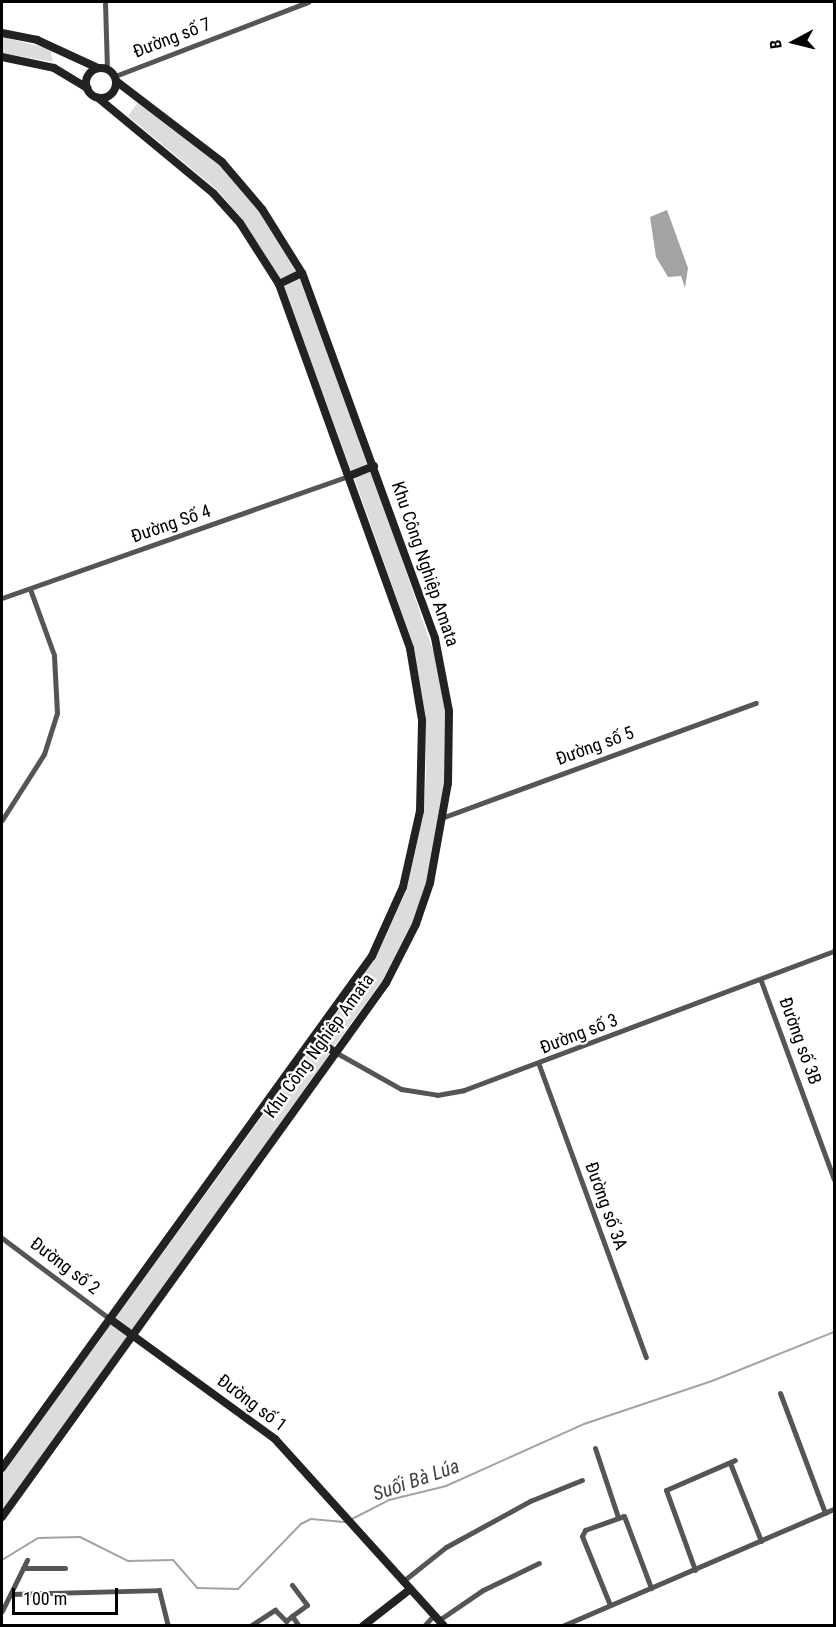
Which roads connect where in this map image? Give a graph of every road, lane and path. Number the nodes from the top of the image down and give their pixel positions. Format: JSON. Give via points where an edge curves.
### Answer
{"nodes":[{"id":1,"x":105,"y":2,"type":"edge"},
{"id":2,"x":308,"y":2,"type":"edge"},
{"id":3,"x":2,"y":33,"type":"edge"},
{"id":4,"x":2,"y":57,"type":"edge"},
{"id":5,"x":103,"y":68,"type":"junction"},
{"id":6,"x":116,"y":79,"type":"junction"},
{"id":7,"x":87,"y":87,"type":"junction"},
{"id":8,"x":98,"y":98,"type":"junction"},
{"id":9,"x":302,"y":273,"type":"junction"},
{"id":10,"x":279,"y":284,"type":"junction"},
{"id":11,"x":374,"y":466,"type":"junction"},
{"id":12,"x":349,"y":476,"type":"junction"},
{"id":13,"x":30,"y":589,"type":"junction"},
{"id":14,"x":2,"y":598,"type":"edge"},
{"id":15,"x":756,"y":703,"type":"dead end"},
{"id":16,"x":444,"y":817,"type":"junction"},
{"id":17,"x":2,"y":820,"type":"edge"},
{"id":18,"x":834,"y":951,"type":"edge"},
{"id":19,"x":761,"y":981,"type":"junction"},
{"id":20,"x":314,"y":1038,"type":"junction"},
{"id":21,"x":335,"y":1052,"type":"junction"},
{"id":22,"x":539,"y":1065,"type":"junction"},
{"id":23,"x":834,"y":1179,"type":"edge"},
{"id":24,"x":2,"y":1238,"type":"edge"},
{"id":25,"x":110,"y":1319,"type":"junction"},
{"id":26,"x":134,"y":1335,"type":"junction"},
{"id":27,"x":646,"y":1357,"type":"dead end"},
{"id":28,"x":780,"y":1393,"type":"dead end"},
{"id":29,"x":595,"y":1448,"type":"dead end"},
{"id":30,"x":2,"y":1468,"type":"edge"},
{"id":31,"x":582,"y":1480,"type":"dead end"},
{"id":32,"x":834,"y":1509,"type":"edge"},
{"id":33,"x":825,"y":1513,"type":"junction"},
{"id":34,"x":2,"y":1517,"type":"edge"},
{"id":35,"x":618,"y":1517,"type":"junction"},
{"id":36,"x":761,"y":1541,"type":"junction"},
{"id":37,"x":27,"y":1560,"type":"dead end"},
{"id":38,"x":539,"y":1563,"type":"dead end"},
{"id":39,"x":23,"y":1568,"type":"junction"},
{"id":40,"x":65,"y":1568,"type":"dead end"},
{"id":41,"x":695,"y":1570,"type":"junction"},
{"id":42,"x":402,"y":1582,"type":"junction"},
{"id":43,"x":292,"y":1585,"type":"dead end"},
{"id":44,"x":651,"y":1588,"type":"junction"},
{"id":45,"x":409,"y":1590,"type":"junction"},
{"id":46,"x":10,"y":1594,"type":"junction"},
{"id":47,"x":610,"y":1605,"type":"junction"},
{"id":48,"x":2,"y":1611,"type":"edge"},
{"id":49,"x":292,"y":1616,"type":"junction"},
{"id":50,"x":439,"y":1620,"type":"edge"},
{"id":51,"x":168,"y":1626,"type":"edge"},
{"id":52,"x":250,"y":1626,"type":"edge"},
{"id":53,"x":299,"y":1626,"type":"edge"},
{"id":54,"x":363,"y":1626,"type":"edge"},
{"id":55,"x":424,"y":1626,"type":"edge"},
{"id":56,"x":562,"y":1626,"type":"edge"}],
"edges":[{"from":1,"to":5,"type":"street"},
{"from":2,"to":6,"type":"street","name":"Đường số 7"},
{"from":3,"to":5,"type":"street","via":[[38,40]]},
{"from":4,"to":7,"type":"street","via":[[54,68]]},
{"from":5,"to":6,"type":"street"},
{"from":5,"to":7,"type":"street","via":[[89,74]]},
{"from":6,"to":8,"type":"street","via":[[111,94]]},
{"from":6,"to":9,"type":"street","name":"Khu Công Nghiệp Amata","via":[[222,162],[262,209]]},
{"from":7,"to":8,"type":"street"},
{"from":8,"to":10,"type":"street","name":"Khu Công Nghiệp Amata","via":[[213,193],[240,223]]},
{"from":9,"to":10,"type":"street"},
{"from":9,"to":11,"type":"street","name":"Khu Công Nghiệp Amata"},
{"from":10,"to":12,"type":"street","name":"Khu Công Nghiệp Amata"},
{"from":11,"to":12,"type":"street"},
{"from":11,"to":16,"type":"street","name":"Khu Công Nghiệp Amata","via":[[440,659],[450,742]]},
{"from":12,"to":13,"type":"street","name":"Đường Số 4"},
{"from":12,"to":20,"type":"street","name":"Khu Công Nghiệp Amata","via":[[410,648],[422,720],[422,773],[414,846],[400,895],[372,956]]},
{"from":13,"to":14,"type":"street","name":"Đường Số 4"},
{"from":13,"to":17,"type":"street","via":[[54,656],[57,713],[44,754]]},
{"from":15,"to":16,"type":"street","name":"Đường số 5"},
{"from":16,"to":21,"type":"street","name":"Khu Công Nghiệp Amata","via":[[430,883],[412,934],[386,983]]},
{"from":18,"to":19,"type":"street","name":"Đường số 3"},
{"from":19,"to":22,"type":"street","name":"Đường số 3"},
{"from":19,"to":23,"type":"street","name":"Đường số 3B"},
{"from":20,"to":21,"type":"street"},
{"from":20,"to":25,"type":"street","name":"Khu Công Nghiệp Amata"},
{"from":21,"to":22,"type":"street","name":"Đường số 3","via":[[377,1080],[428,1094],[464,1090]]},
{"from":21,"to":26,"type":"street","name":"Khu Công Nghiệp Amata"},
{"from":22,"to":27,"type":"street","name":"Đường số 3A"},
{"from":24,"to":25,"type":"street","name":"Đường số 2"},
{"from":25,"to":26,"type":"street","name":"Đường số 1"},
{"from":25,"to":30,"type":"street","name":"Khu Công Nghiệp Amata"},
{"from":26,"to":34,"type":"street","name":"Khu Công Nghiệp Amata"},
{"from":26,"to":42,"type":"street","name":"Đường số 1","via":[[275,1439]]},
{"from":28,"to":33,"type":"street"},
{"from":29,"to":35,"type":"street"},
{"from":31,"to":42,"type":"street","via":[[530,1501],[446,1547]]},
{"from":32,"to":33,"type":"street"},
{"from":33,"to":36,"type":"street"},
{"from":35,"to":44,"type":"street","via":[[624,1517]]},
{"from":35,"to":47,"type":"street","via":[[582,1533]]},
{"from":36,"to":41,"type":"street"},
{"from":36,"to":41,"type":"street","via":[[733,1462],[666,1490]]},
{"from":37,"to":39,"type":"street"},
{"from":38,"to":50,"type":"street","via":[[483,1590]]},
{"from":39,"to":40,"type":"street"},
{"from":39,"to":46,"type":"street"},
{"from":41,"to":44,"type":"street"},
{"from":42,"to":45,"type":"street","name":"Đường số 1"},
{"from":43,"to":49,"type":"street","via":[[307,1605]]},
{"from":44,"to":47,"type":"street"},
{"from":45,"to":50,"type":"street","name":"Đường số 1"},
{"from":45,"to":54,"type":"street"},
{"from":46,"to":48,"type":"street"},
{"from":46,"to":51,"type":"street","via":[[159,1590]]},
{"from":47,"to":56,"type":"street"},
{"from":49,"to":52,"type":"street","via":[[286,1621],[275,1610]]},
{"from":49,"to":53,"type":"street"},
{"from":50,"to":55,"type":"street"}]}
